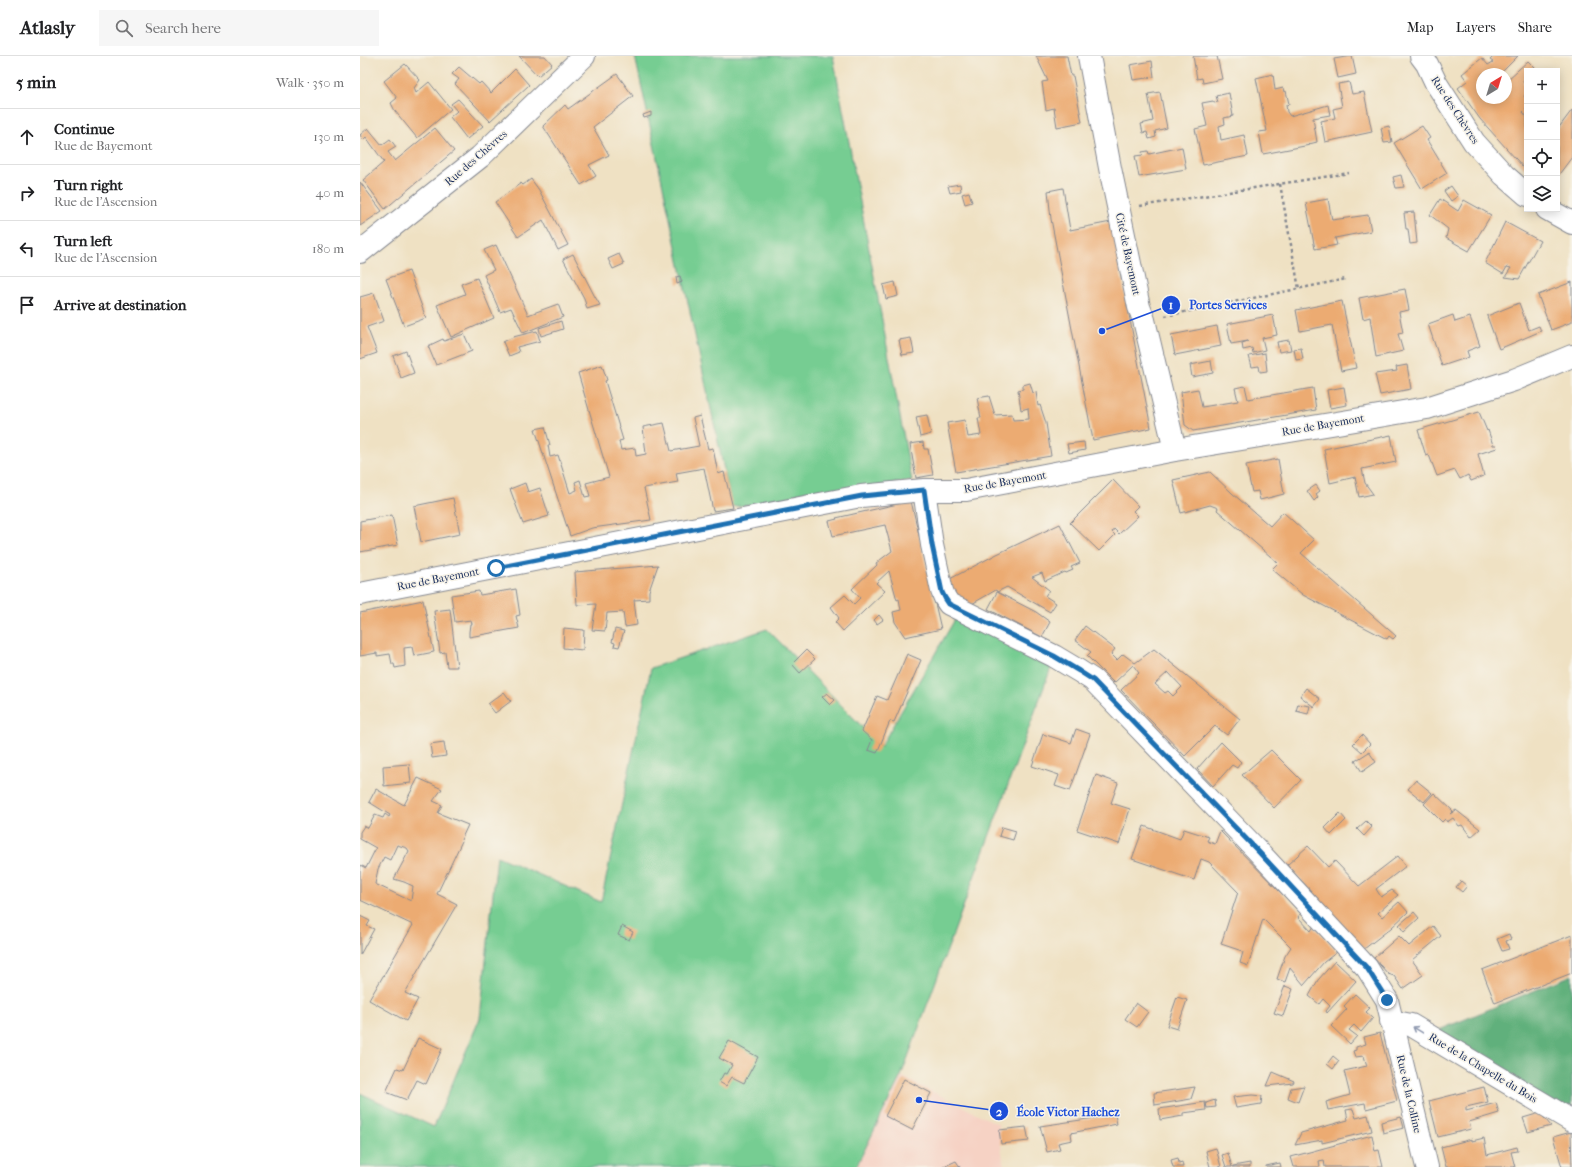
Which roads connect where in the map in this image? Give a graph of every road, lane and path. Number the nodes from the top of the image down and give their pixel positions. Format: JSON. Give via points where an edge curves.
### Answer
{"nodes":[{"id":1,"x":584,"y":56,"type":"edge"},
{"id":2,"x":1089,"y":56,"type":"edge"},
{"id":3,"x":1425,"y":59,"type":"edge"},
{"id":4,"x":1349,"y":173,"type":"dead end"},
{"id":5,"x":1280,"y":184,"type":"junction"},
{"id":6,"x":1524,"y":192,"type":"edge"},
{"id":7,"x":1119,"y":210,"type":"junction"},
{"id":8,"x":1552,"y":212,"type":"edge"},
{"id":9,"x":1572,"y":223,"type":"edge"},
{"id":10,"x":360,"y":252,"type":"edge"},
{"id":11,"x":1346,"y":279,"type":"dead end"},
{"id":12,"x":1299,"y":290,"type":"junction"},
{"id":13,"x":1144,"y":320,"type":"junction"},
{"id":14,"x":1572,"y":356,"type":"edge"},
{"id":15,"x":1175,"y":450,"type":"junction"},
{"id":16,"x":924,"y":490,"type":"junction"},
{"id":17,"x":360,"y":594,"type":"edge"},
{"id":18,"x":1392,"y":1021,"type":"junction"},
{"id":19,"x":1572,"y":1121,"type":"edge"},
{"id":20,"x":1427,"y":1167,"type":"edge"}],
"edges":[{"from":1,"to":10,"type":"street","name":"Rue des Chèvres","via":[[480,157]]},
{"from":2,"to":7,"type":"street","name":"Cité de Bayemont"},
{"from":3,"to":6,"type":"street","name":"Rue des Chèvres","via":[[1436,83],[1474,142],[1504,175]]},
{"from":4,"to":5,"type":"path"},
{"from":5,"to":7,"type":"path"},
{"from":5,"to":12,"type":"path"},
{"from":7,"to":13,"type":"street","name":"Cité de Bayemont"},
{"from":8,"to":9,"type":"street"},
{"from":11,"to":12,"type":"path"},
{"from":12,"to":13,"type":"path"},
{"from":13,"to":15,"type":"street","name":"Cité de Bayemont"},
{"from":14,"to":15,"type":"street","name":"Rue de Bayemont","via":[[1514,380],[1427,408]]},
{"from":15,"to":16,"type":"street","name":"Rue de Bayemont","via":[[966,490]]},
{"from":16,"to":17,"type":"street","name":"Rue de Bayemont","via":[[862,496]]},
{"from":16,"to":18,"type":"street","name":"Rue de la Colline","via":[[942,592],[949,604],[1054,656],[1093,680],[1367,968],[1387,1000]]},
{"from":19,"to":18,"type":"street","name":"Rue de la Chapelle du Bois","one_way":true,"via":[[1411,1025]]},
{"from":18,"to":20,"type":"street","name":"Rue de la Colline"}]}
